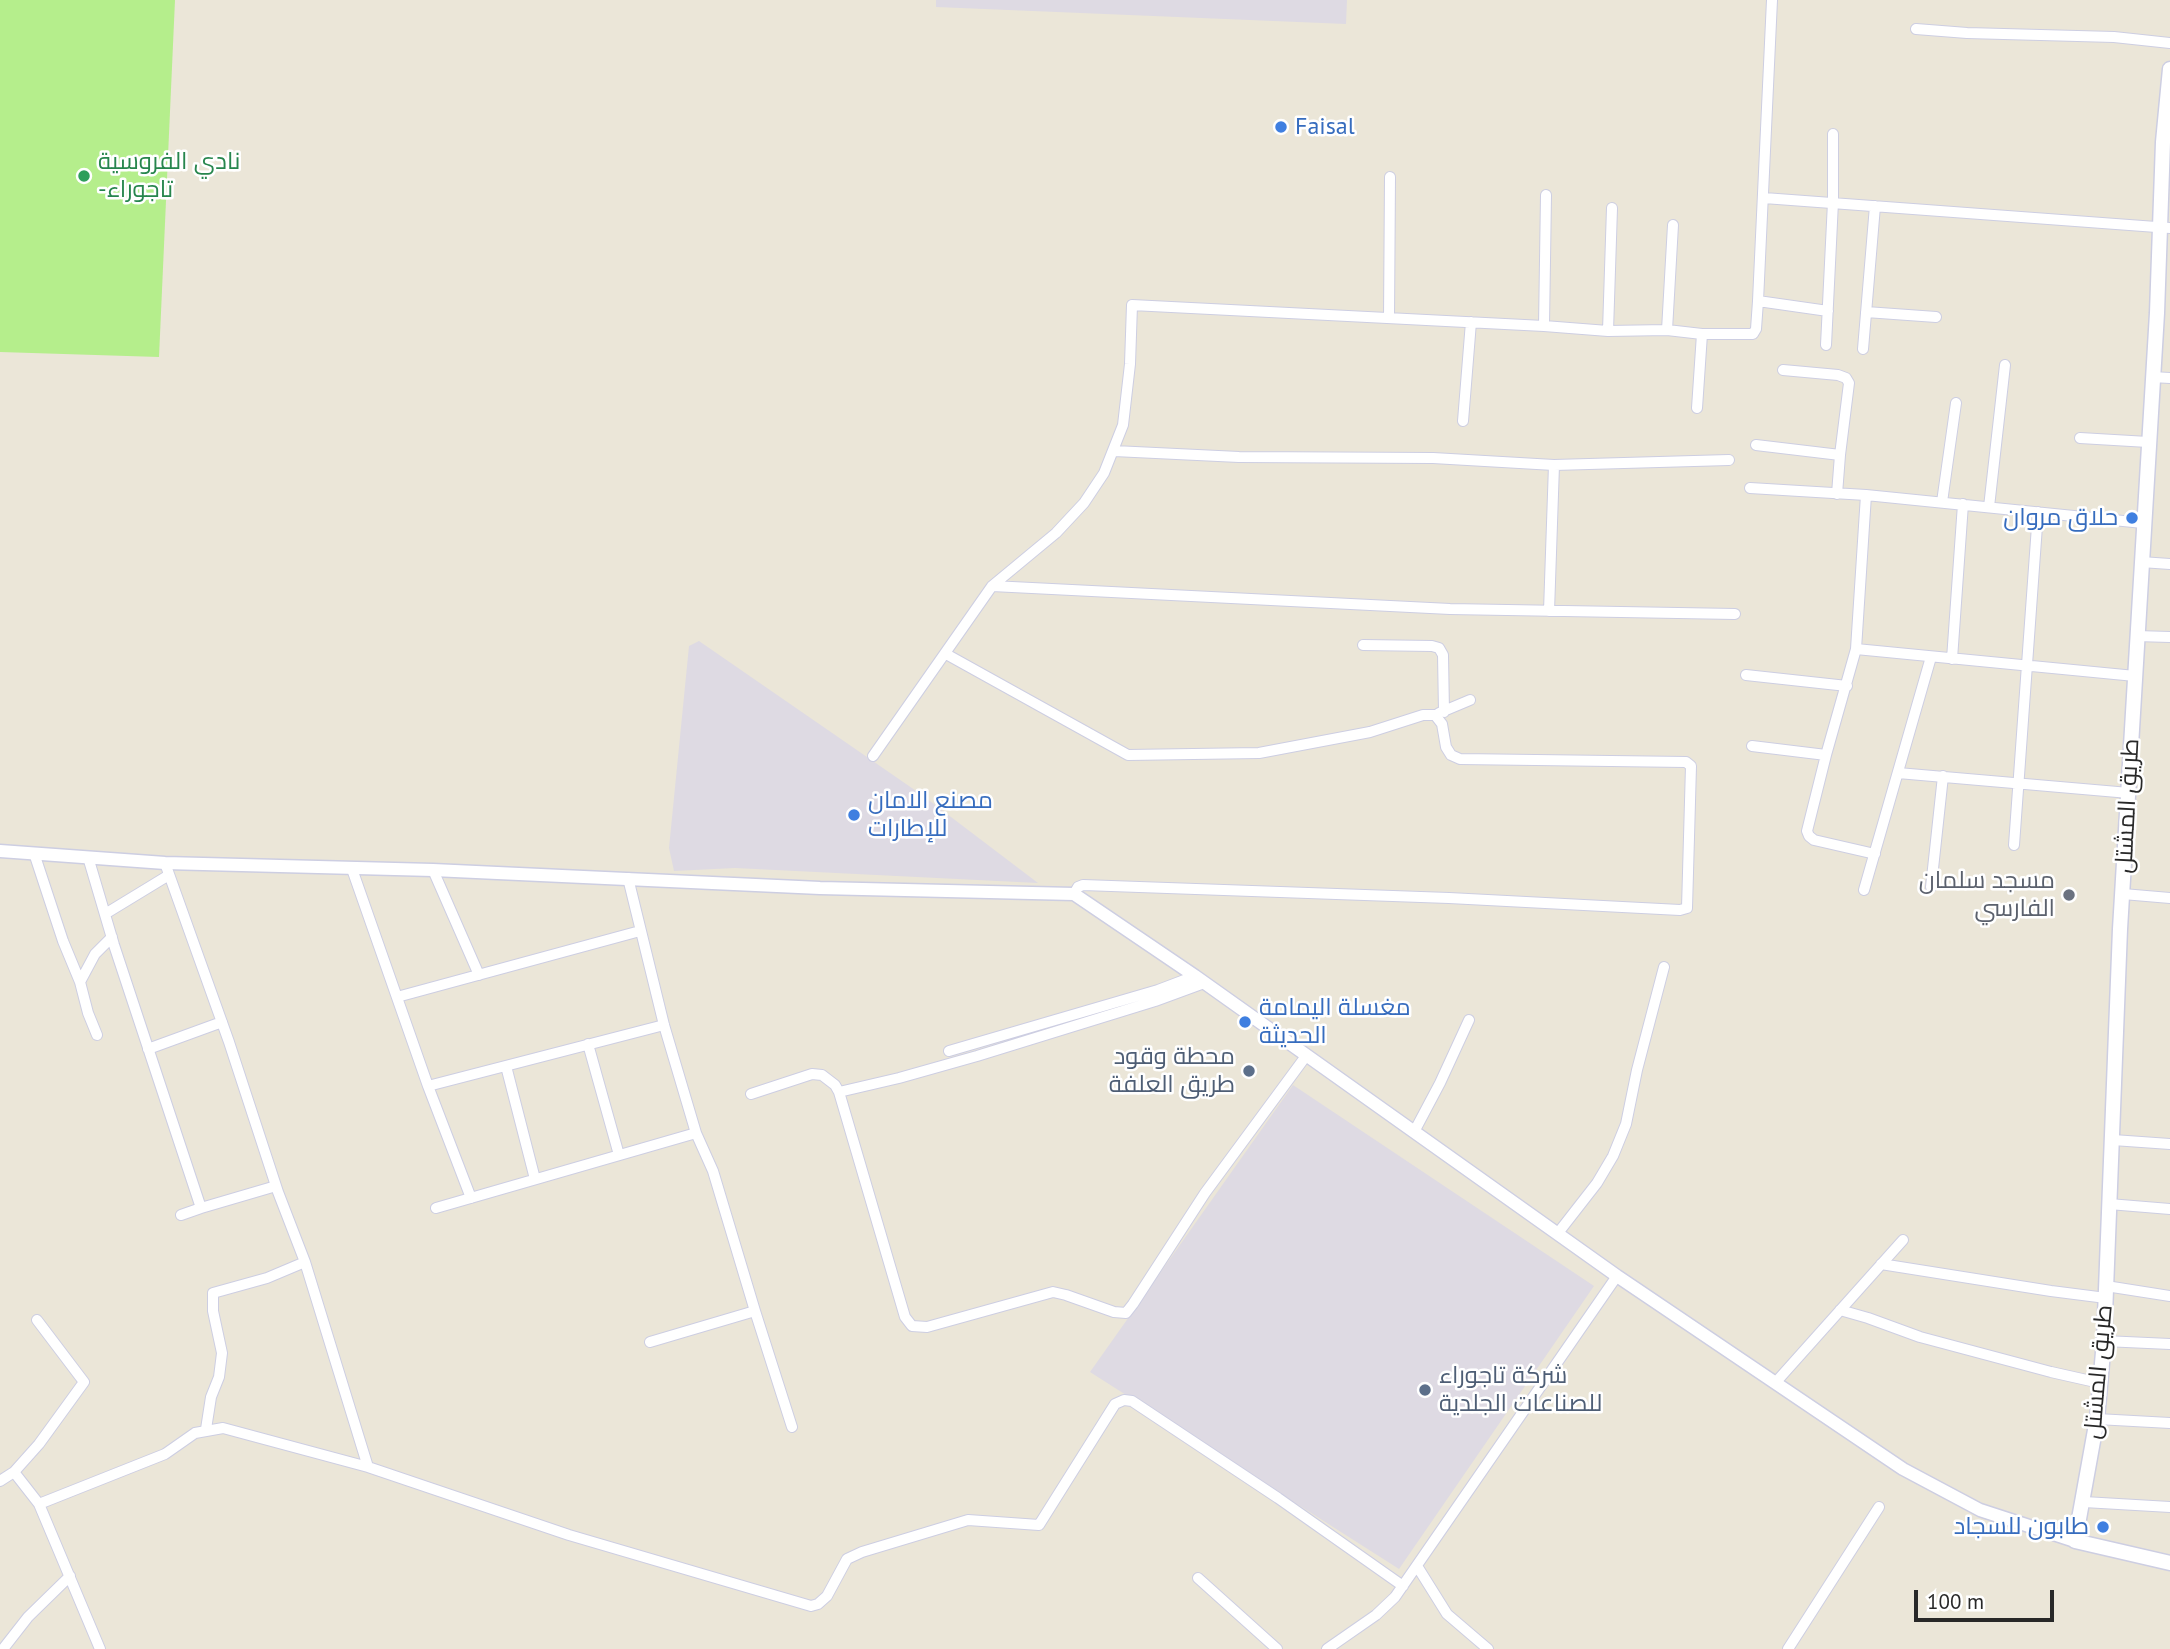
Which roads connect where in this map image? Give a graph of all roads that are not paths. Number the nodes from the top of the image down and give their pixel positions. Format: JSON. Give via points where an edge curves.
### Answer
{"nodes":[{"id":1,"x":1772,"y":0,"type":"edge"},
{"id":2,"x":1916,"y":29,"type":"dead end"},
{"id":3,"x":2170,"y":43,"type":"edge"},
{"id":4,"x":2170,"y":69,"type":"edge"},
{"id":5,"x":1833,"y":134,"type":"dead end"},
{"id":6,"x":1390,"y":177,"type":"dead end"},
{"id":7,"x":1546,"y":195,"type":"dead end"},
{"id":8,"x":1764,"y":198,"type":"junction"},
{"id":9,"x":1833,"y":202,"type":"junction"},
{"id":10,"x":1875,"y":206,"type":"junction"},
{"id":11,"x":1612,"y":208,"type":"dead end"},
{"id":12,"x":1672,"y":225,"type":"dead end"},
{"id":13,"x":2166,"y":227,"type":"edge"},
{"id":14,"x":1758,"y":301,"type":"junction"},
{"id":15,"x":2164,"y":304,"type":"edge"},
{"id":16,"x":1828,"y":311,"type":"junction"},
{"id":17,"x":1866,"y":312,"type":"junction"},
{"id":18,"x":1936,"y":317,"type":"dead end"},
{"id":19,"x":1390,"y":318,"type":"junction"},
{"id":20,"x":1471,"y":322,"type":"junction"},
{"id":21,"x":1544,"y":326,"type":"junction"},
{"id":22,"x":1667,"y":330,"type":"junction"},
{"id":23,"x":1608,"y":331,"type":"junction"},
{"id":24,"x":1702,"y":334,"type":"junction"},
{"id":25,"x":1826,"y":345,"type":"dead end"},
{"id":26,"x":1863,"y":349,"type":"dead end"},
{"id":27,"x":2005,"y":365,"type":"dead end"},
{"id":28,"x":1783,"y":370,"type":"dead end"},
{"id":29,"x":2152,"y":377,"type":"junction"},
{"id":30,"x":2170,"y":378,"type":"edge"},
{"id":31,"x":1956,"y":403,"type":"dead end"},
{"id":32,"x":1697,"y":408,"type":"dead end"},
{"id":33,"x":1463,"y":421,"type":"dead end"},
{"id":34,"x":2080,"y":438,"type":"dead end"},
{"id":35,"x":2148,"y":442,"type":"junction"},
{"id":36,"x":1756,"y":445,"type":"dead end"},
{"id":37,"x":1114,"y":451,"type":"junction"},
{"id":38,"x":1840,"y":455,"type":"junction"},
{"id":39,"x":1729,"y":460,"type":"dead end"},
{"id":40,"x":1554,"y":464,"type":"junction"},
{"id":41,"x":1751,"y":488,"type":"dead end"},
{"id":42,"x":1837,"y":494,"type":"junction"},
{"id":43,"x":1866,"y":495,"type":"junction"},
{"id":44,"x":1942,"y":502,"type":"junction"},
{"id":45,"x":1963,"y":504,"type":"junction"},
{"id":46,"x":1989,"y":507,"type":"junction"},
{"id":47,"x":2038,"y":512,"type":"junction"},
{"id":48,"x":2143,"y":523,"type":"junction"},
{"id":49,"x":2141,"y":562,"type":"junction"},
{"id":50,"x":2170,"y":564,"type":"edge"},
{"id":51,"x":992,"y":586,"type":"junction"},
{"id":52,"x":1549,"y":611,"type":"junction"},
{"id":53,"x":1735,"y":614,"type":"dead end"},
{"id":54,"x":2136,"y":636,"type":"junction"},
{"id":55,"x":2170,"y":637,"type":"edge"},
{"id":56,"x":1363,"y":645,"type":"dead end"},
{"id":57,"x":1856,"y":649,"type":"junction"},
{"id":58,"x":946,"y":654,"type":"junction"},
{"id":59,"x":1931,"y":657,"type":"junction"},
{"id":60,"x":1952,"y":659,"type":"junction"},
{"id":61,"x":2026,"y":666,"type":"junction"},
{"id":62,"x":1746,"y":675,"type":"dead end"},
{"id":63,"x":2135,"y":676,"type":"junction"},
{"id":64,"x":1847,"y":686,"type":"junction"},
{"id":65,"x":1470,"y":699,"type":"dead end"},
{"id":66,"x":1439,"y":713,"type":"junction"},
{"id":67,"x":1752,"y":746,"type":"dead end"},
{"id":68,"x":1826,"y":755,"type":"junction"},
{"id":69,"x":873,"y":756,"type":"dead end"},
{"id":70,"x":1898,"y":773,"type":"junction"},
{"id":71,"x":1943,"y":776,"type":"junction"},
{"id":72,"x":2017,"y":783,"type":"junction"},
{"id":73,"x":2129,"y":793,"type":"junction"},
{"id":74,"x":2014,"y":845,"type":"dead end"},
{"id":75,"x":0,"y":851,"type":"edge"},
{"id":76,"x":34,"y":853,"type":"junction"},
{"id":77,"x":1875,"y":854,"type":"junction"},
{"id":78,"x":88,"y":857,"type":"junction"},
{"id":79,"x":167,"y":869,"type":"junction"},
{"id":80,"x":352,"y":869,"type":"junction"},
{"id":81,"x":433,"y":870,"type":"junction"},
{"id":82,"x":628,"y":878,"type":"junction"},
{"id":83,"x":1931,"y":887,"type":"dead end"},
{"id":84,"x":1864,"y":890,"type":"dead end"},
{"id":85,"x":1074,"y":894,"type":"junction"},
{"id":86,"x":2123,"y":894,"type":"junction"},
{"id":87,"x":2170,"y":898,"type":"edge"},
{"id":88,"x":105,"y":914,"type":"junction"},
{"id":89,"x":640,"y":931,"type":"junction"},
{"id":90,"x":111,"y":937,"type":"junction"},
{"id":91,"x":1664,"y":967,"type":"dead end"},
{"id":92,"x":479,"y":975,"type":"junction"},
{"id":93,"x":1200,"y":980,"type":"junction"},
{"id":94,"x":80,"y":982,"type":"junction"},
{"id":95,"x":397,"y":998,"type":"junction"},
{"id":96,"x":1469,"y":1020,"type":"dead end"},
{"id":97,"x":222,"y":1021,"type":"junction"},
{"id":98,"x":664,"y":1025,"type":"junction"},
{"id":99,"x":97,"y":1035,"type":"dead end"},
{"id":100,"x":588,"y":1044,"type":"junction"},
{"id":101,"x":148,"y":1049,"type":"junction"},
{"id":102,"x":949,"y":1051,"type":"dead end"},
{"id":103,"x":1306,"y":1056,"type":"junction"},
{"id":104,"x":506,"y":1066,"type":"junction"},
{"id":105,"x":428,"y":1086,"type":"junction"},
{"id":106,"x":839,"y":1092,"type":"junction"},
{"id":107,"x":751,"y":1094,"type":"dead end"},
{"id":108,"x":1414,"y":1132,"type":"junction"},
{"id":109,"x":696,"y":1133,"type":"junction"},
{"id":110,"x":2113,"y":1140,"type":"junction"},
{"id":111,"x":2170,"y":1144,"type":"edge"},
{"id":112,"x":619,"y":1155,"type":"junction"},
{"id":113,"x":535,"y":1179,"type":"junction"},
{"id":114,"x":276,"y":1186,"type":"junction"},
{"id":115,"x":471,"y":1198,"type":"junction"},
{"id":116,"x":2109,"y":1204,"type":"junction"},
{"id":117,"x":201,"y":1208,"type":"junction"},
{"id":118,"x":436,"y":1208,"type":"dead end"},
{"id":119,"x":2170,"y":1209,"type":"edge"},
{"id":120,"x":181,"y":1215,"type":"dead end"},
{"id":121,"x":1559,"y":1233,"type":"junction"},
{"id":122,"x":1903,"y":1240,"type":"dead end"},
{"id":123,"x":305,"y":1262,"type":"junction"},
{"id":124,"x":1881,"y":1264,"type":"junction"},
{"id":125,"x":1617,"y":1276,"type":"junction"},
{"id":126,"x":2106,"y":1292,"type":"junction"},
{"id":127,"x":2170,"y":1296,"type":"edge"},
{"id":128,"x":1840,"y":1310,"type":"junction"},
{"id":129,"x":755,"y":1311,"type":"junction"},
{"id":130,"x":37,"y":1320,"type":"dead end"},
{"id":131,"x":2104,"y":1341,"type":"junction"},
{"id":132,"x":650,"y":1342,"type":"dead end"},
{"id":133,"x":2170,"y":1344,"type":"edge"},
{"id":134,"x":1776,"y":1382,"type":"junction"},
{"id":135,"x":2100,"y":1383,"type":"junction"},
{"id":136,"x":2097,"y":1419,"type":"junction"},
{"id":137,"x":2170,"y":1423,"type":"edge"},
{"id":138,"x":792,"y":1427,"type":"dead end"},
{"id":139,"x":206,"y":1429,"type":"junction"},
{"id":140,"x":368,"y":1467,"type":"junction"},
{"id":141,"x":14,"y":1472,"type":"junction"},
{"id":142,"x":0,"y":1481,"type":"edge"},
{"id":143,"x":2084,"y":1502,"type":"junction"},
{"id":144,"x":39,"y":1504,"type":"junction"},
{"id":145,"x":1879,"y":1507,"type":"dead end"},
{"id":146,"x":2170,"y":1507,"type":"edge"},
{"id":147,"x":2075,"y":1541,"type":"junction"},
{"id":148,"x":2170,"y":1563,"type":"edge"},
{"id":149,"x":1417,"y":1566,"type":"junction"},
{"id":150,"x":70,"y":1576,"type":"junction"},
{"id":151,"x":1198,"y":1578,"type":"dead end"},
{"id":152,"x":1403,"y":1586,"type":"junction"},
{"id":153,"x":1330,"y":1648,"type":"edge"},
{"id":154,"x":2,"y":1649,"type":"edge"},
{"id":155,"x":100,"y":1649,"type":"edge"},
{"id":156,"x":1277,"y":1649,"type":"edge"},
{"id":157,"x":1488,"y":1649,"type":"edge"},
{"id":158,"x":1788,"y":1649,"type":"edge"}],
"edges":[{"from":1,"to":8,"type":"street"},
{"from":2,"to":3,"type":"street"},
{"from":4,"to":13,"type":"main road","name":"طريق المشتل","via":[[2163,142]]},
{"from":5,"to":9,"type":"street"},
{"from":6,"to":19,"type":"street"},
{"from":7,"to":21,"type":"street"},
{"from":8,"to":9,"type":"street"},
{"from":8,"to":14,"type":"street"},
{"from":9,"to":10,"type":"street"},
{"from":9,"to":16,"type":"street"},
{"from":10,"to":13,"type":"street"},
{"from":10,"to":17,"type":"street"},
{"from":11,"to":23,"type":"street"},
{"from":12,"to":22,"type":"street"},
{"from":13,"to":15,"type":"main road","name":"طريق المشتل"},
{"from":14,"to":16,"type":"street"},
{"from":14,"to":24,"type":"street","via":[[1753,334]]},
{"from":15,"to":29,"type":"main road","name":"طريق المشتل"},
{"from":16,"to":25,"type":"street"},
{"from":17,"to":18,"type":"street"},
{"from":17,"to":26,"type":"street"},
{"from":19,"to":20,"type":"street"},
{"from":19,"to":37,"type":"street","via":[[1132,305],[1128,397]]},
{"from":20,"to":21,"type":"street"},
{"from":20,"to":33,"type":"street"},
{"from":21,"to":23,"type":"street"},
{"from":22,"to":23,"type":"street"},
{"from":22,"to":24,"type":"street"},
{"from":24,"to":32,"type":"street"},
{"from":27,"to":46,"type":"street"},
{"from":28,"to":38,"type":"street","via":[[1846,378]]},
{"from":29,"to":30,"type":"street"},
{"from":29,"to":35,"type":"main road","name":"طريق المشتل"},
{"from":31,"to":44,"type":"street"},
{"from":34,"to":35,"type":"street"},
{"from":35,"to":48,"type":"main road","name":"طريق المشتل"},
{"from":36,"to":38,"type":"street"},
{"from":37,"to":40,"type":"street"},
{"from":37,"to":51,"type":"street","via":[[1084,503],[1056,533]]},
{"from":38,"to":42,"type":"street"},
{"from":39,"to":40,"type":"street"},
{"from":40,"to":52,"type":"street"},
{"from":41,"to":42,"type":"street"},
{"from":42,"to":43,"type":"street"},
{"from":43,"to":44,"type":"street"},
{"from":43,"to":57,"type":"street"},
{"from":44,"to":45,"type":"street"},
{"from":45,"to":46,"type":"street"},
{"from":45,"to":60,"type":"street"},
{"from":46,"to":47,"type":"street"},
{"from":47,"to":48,"type":"street"},
{"from":47,"to":61,"type":"street"},
{"from":48,"to":49,"type":"main road","name":"طريق المشتل"},
{"from":49,"to":50,"type":"street"},
{"from":49,"to":54,"type":"main road","name":"طريق المشتل"},
{"from":51,"to":52,"type":"street"},
{"from":51,"to":58,"type":"street"},
{"from":52,"to":53,"type":"street"},
{"from":54,"to":55,"type":"street"},
{"from":54,"to":63,"type":"main road","name":"طريق المشتل"},
{"from":56,"to":66,"type":"street","via":[[1439,648],[1443,655]]},
{"from":57,"to":59,"type":"street"},
{"from":57,"to":64,"type":"street"},
{"from":58,"to":66,"type":"street","via":[[1128,755],[1259,753],[1370,732]]},
{"from":58,"to":69,"type":"street"},
{"from":59,"to":60,"type":"street"},
{"from":59,"to":70,"type":"street"},
{"from":60,"to":61,"type":"street"},
{"from":61,"to":63,"type":"street"},
{"from":61,"to":72,"type":"street"},
{"from":62,"to":64,"type":"street"},
{"from":63,"to":73,"type":"main road","name":"طريق المشتل"},
{"from":64,"to":68,"type":"street"},
{"from":65,"to":66,"type":"street"},
{"from":66,"to":85,"type":"street","via":[[1446,747],[1460,759],[1686,762],[1691,766],[1687,908],[1083,885]]},
{"from":67,"to":68,"type":"street"},
{"from":68,"to":77,"type":"street","via":[[1809,836],[1814,841]]},
{"from":70,"to":71,"type":"street"},
{"from":70,"to":77,"type":"street"},
{"from":71,"to":72,"type":"street"},
{"from":71,"to":83,"type":"street"},
{"from":72,"to":73,"type":"street"},
{"from":72,"to":74,"type":"street"},
{"from":73,"to":86,"type":"main road","name":"طريق المشتل"},
{"from":75,"to":76,"type":"street"},
{"from":76,"to":78,"type":"street"},
{"from":76,"to":94,"type":"street"},
{"from":77,"to":84,"type":"street"},
{"from":78,"to":79,"type":"street"},
{"from":78,"to":88,"type":"street"},
{"from":79,"to":80,"type":"street"},
{"from":79,"to":88,"type":"street"},
{"from":79,"to":97,"type":"street"},
{"from":80,"to":81,"type":"street"},
{"from":80,"to":95,"type":"street"},
{"from":81,"to":82,"type":"street"},
{"from":81,"to":92,"type":"street"},
{"from":82,"to":85,"type":"street"},
{"from":82,"to":89,"type":"street"},
{"from":85,"to":93,"type":"street"},
{"from":86,"to":87,"type":"street"},
{"from":86,"to":110,"type":"main road","name":"طريق المشتل"},
{"from":88,"to":90,"type":"street"},
{"from":89,"to":92,"type":"street"},
{"from":89,"to":98,"type":"street"},
{"from":90,"to":94,"type":"street","via":[[95,954]]},
{"from":90,"to":101,"type":"street"},
{"from":91,"to":121,"type":"street","via":[[1626,1124],[1597,1183]]},
{"from":92,"to":95,"type":"street"},
{"from":93,"to":102,"type":"street"},
{"from":93,"to":103,"type":"street"},
{"from":93,"to":106,"type":"street","via":[[1155,1001],[978,1056]]},
{"from":94,"to":99,"type":"street"},
{"from":95,"to":105,"type":"street"},
{"from":96,"to":108,"type":"street"},
{"from":97,"to":101,"type":"street"},
{"from":97,"to":114,"type":"street"},
{"from":98,"to":100,"type":"street"},
{"from":98,"to":109,"type":"street"},
{"from":100,"to":104,"type":"street"},
{"from":100,"to":112,"type":"street"},
{"from":101,"to":117,"type":"street"},
{"from":103,"to":106,"type":"street","via":[[1122,1314],[1053,1292],[927,1327],[907,1323]]},
{"from":103,"to":108,"type":"street"},
{"from":104,"to":105,"type":"street"},
{"from":104,"to":113,"type":"street"},
{"from":105,"to":115,"type":"street"},
{"from":106,"to":107,"type":"street","via":[[830,1080],[811,1074]]},
{"from":108,"to":121,"type":"street"},
{"from":109,"to":112,"type":"street"},
{"from":109,"to":129,"type":"street","via":[[713,1171]]},
{"from":110,"to":111,"type":"street"},
{"from":110,"to":116,"type":"main road","name":"طريق المشتل"},
{"from":112,"to":113,"type":"street"},
{"from":113,"to":115,"type":"street"},
{"from":114,"to":117,"type":"street"},
{"from":114,"to":123,"type":"street"},
{"from":115,"to":118,"type":"street"},
{"from":116,"to":119,"type":"street"},
{"from":116,"to":126,"type":"main road","name":"طريق المشتل"},
{"from":117,"to":120,"type":"street"},
{"from":121,"to":125,"type":"street"},
{"from":122,"to":124,"type":"street"},
{"from":123,"to":139,"type":"street","via":[[212,1293],[222,1353]]},
{"from":123,"to":140,"type":"street"},
{"from":124,"to":126,"type":"street","via":[[2050,1291]]},
{"from":124,"to":128,"type":"street"},
{"from":125,"to":134,"type":"street"},
{"from":125,"to":149,"type":"street"},
{"from":126,"to":127,"type":"street"},
{"from":126,"to":131,"type":"main road","name":"طريق المشتل"},
{"from":128,"to":134,"type":"street"},
{"from":128,"to":135,"type":"street","via":[[1920,1337]]},
{"from":129,"to":132,"type":"street"},
{"from":129,"to":138,"type":"street"},
{"from":130,"to":141,"type":"street","via":[[84,1382]]},
{"from":131,"to":133,"type":"street"},
{"from":131,"to":135,"type":"main road","name":"طريق المشتل"},
{"from":134,"to":147,"type":"street","via":[[1903,1469],[1969,1504]]},
{"from":135,"to":136,"type":"main road","name":"طريق المشتل"},
{"from":136,"to":137,"type":"street"},
{"from":136,"to":143,"type":"main road","name":"طريق المشتل"},
{"from":139,"to":140,"type":"street","via":[[236,1430]]},
{"from":139,"to":144,"type":"street","via":[[166,1454]]},
{"from":140,"to":152,"type":"street","via":[[569,1535],[811,1606],[827,1596],[847,1559],[862,1552],[968,1520],[1038,1525],[1115,1404],[1124,1399]]},
{"from":141,"to":142,"type":"street"},
{"from":141,"to":144,"type":"street"},
{"from":143,"to":146,"type":"street"},
{"from":143,"to":147,"type":"main road","name":"طريق المشتل"},
{"from":144,"to":150,"type":"street"},
{"from":145,"to":158,"type":"street"},
{"from":147,"to":148,"type":"main road"},
{"from":149,"to":152,"type":"street"},
{"from":149,"to":157,"type":"street","via":[[1447,1614]]},
{"from":150,"to":154,"type":"street"},
{"from":150,"to":155,"type":"street"},
{"from":151,"to":156,"type":"street"},
{"from":152,"to":153,"type":"street","via":[[1376,1615]]}]}
